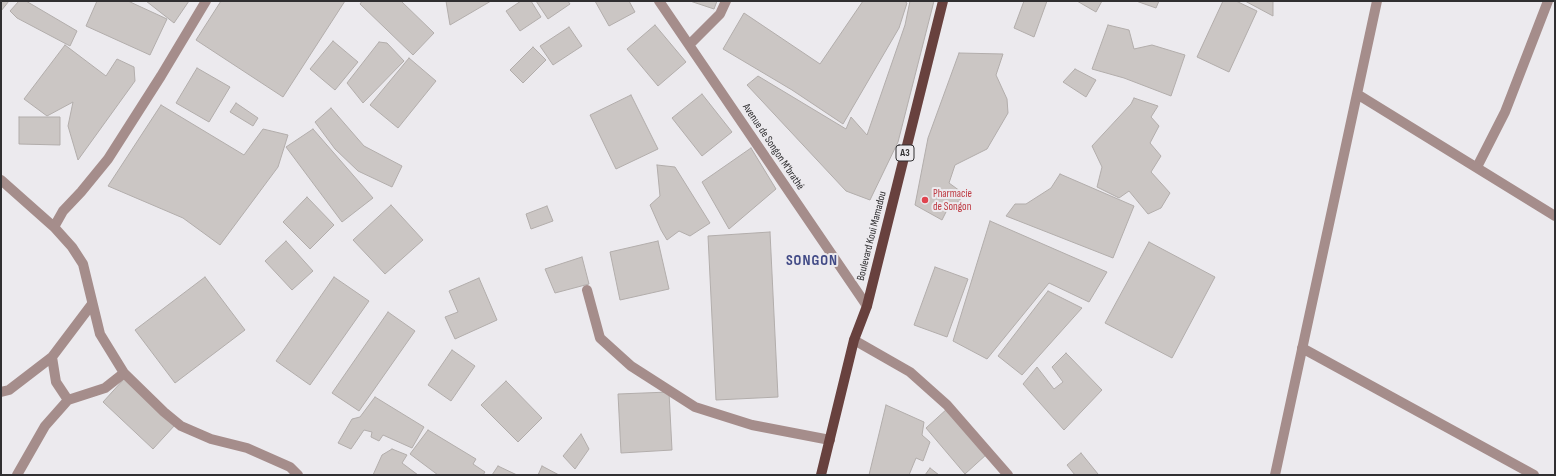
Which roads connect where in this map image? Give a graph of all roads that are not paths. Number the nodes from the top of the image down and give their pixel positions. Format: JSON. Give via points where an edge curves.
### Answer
{"nodes":[{"id":1,"x":206,"y":1,"type":"edge"},
{"id":2,"x":659,"y":1,"type":"edge"},
{"id":3,"x":726,"y":1,"type":"edge"},
{"id":4,"x":942,"y":1,"type":"edge"},
{"id":5,"x":1377,"y":1,"type":"edge"},
{"id":6,"x":1548,"y":1,"type":"edge"},
{"id":7,"x":689,"y":45,"type":"junction"},
{"id":8,"x":1357,"y":94,"type":"junction"},
{"id":9,"x":1477,"y":167,"type":"junction"},
{"id":10,"x":1,"y":180,"type":"edge"},
{"id":11,"x":1555,"y":216,"type":"edge"},
{"id":12,"x":54,"y":227,"type":"junction"},
{"id":13,"x":587,"y":290,"type":"dead end"},
{"id":14,"x":92,"y":304,"type":"junction"},
{"id":15,"x":867,"y":306,"type":"junction"},
{"id":16,"x":854,"y":340,"type":"junction"},
{"id":17,"x":1302,"y":348,"type":"junction"},
{"id":18,"x":52,"y":357,"type":"junction"},
{"id":19,"x":124,"y":373,"type":"junction"},
{"id":20,"x":1,"y":392,"type":"edge"},
{"id":21,"x":68,"y":400,"type":"junction"},
{"id":22,"x":830,"y":440,"type":"junction"},
{"id":23,"x":18,"y":475,"type":"edge"},
{"id":24,"x":298,"y":475,"type":"edge"},
{"id":25,"x":821,"y":475,"type":"edge"},
{"id":26,"x":1008,"y":475,"type":"edge"},
{"id":27,"x":1275,"y":475,"type":"edge"},
{"id":28,"x":1534,"y":475,"type":"edge"}],
"edges":[{"from":1,"to":12,"type":"street","via":[[162,76],[108,159],[63,211]]},
{"from":2,"to":7,"type":"street","name":"Avenue de Songon M'brathé"},
{"from":3,"to":7,"type":"street","via":[[720,14]]},
{"from":4,"to":15,"type":"main road","name":"Boulevard Koui Mamadou","number":"A3"},
{"from":5,"to":8,"type":"street"},
{"from":6,"to":9,"type":"street","via":[[1505,112]]},
{"from":7,"to":15,"type":"street","name":"Avenue de Songon M'brathé"},
{"from":8,"to":9,"type":"street"},
{"from":8,"to":17,"type":"street"},
{"from":9,"to":11,"type":"street"},
{"from":10,"to":12,"type":"street"},
{"from":12,"to":14,"type":"street","via":[[83,264]]},
{"from":13,"to":22,"type":"street","via":[[600,338],[631,366],[696,407],[752,425]]},
{"from":14,"to":18,"type":"street"},
{"from":14,"to":19,"type":"street","via":[[100,334]]},
{"from":15,"to":16,"type":"main road","name":"Boulevard Koui Mamadou","number":"A3"},
{"from":16,"to":22,"type":"main road","name":"Boulevard Koui Mamadou","number":"A3"},
{"from":16,"to":26,"type":"street","via":[[910,372],[947,405]]},
{"from":17,"to":27,"type":"street"},
{"from":17,"to":28,"type":"street"},
{"from":18,"to":20,"type":"street","via":[[9,390]]},
{"from":18,"to":21,"type":"street","via":[[56,382]]},
{"from":19,"to":21,"type":"street","via":[[105,388]]},
{"from":19,"to":24,"type":"street","via":[[181,426],[211,439],[247,448],[290,467]]},
{"from":21,"to":23,"type":"street","via":[[45,426]]},
{"from":22,"to":25,"type":"main road","name":"Boulevard Koui Mamadou","number":"A3"}]}
